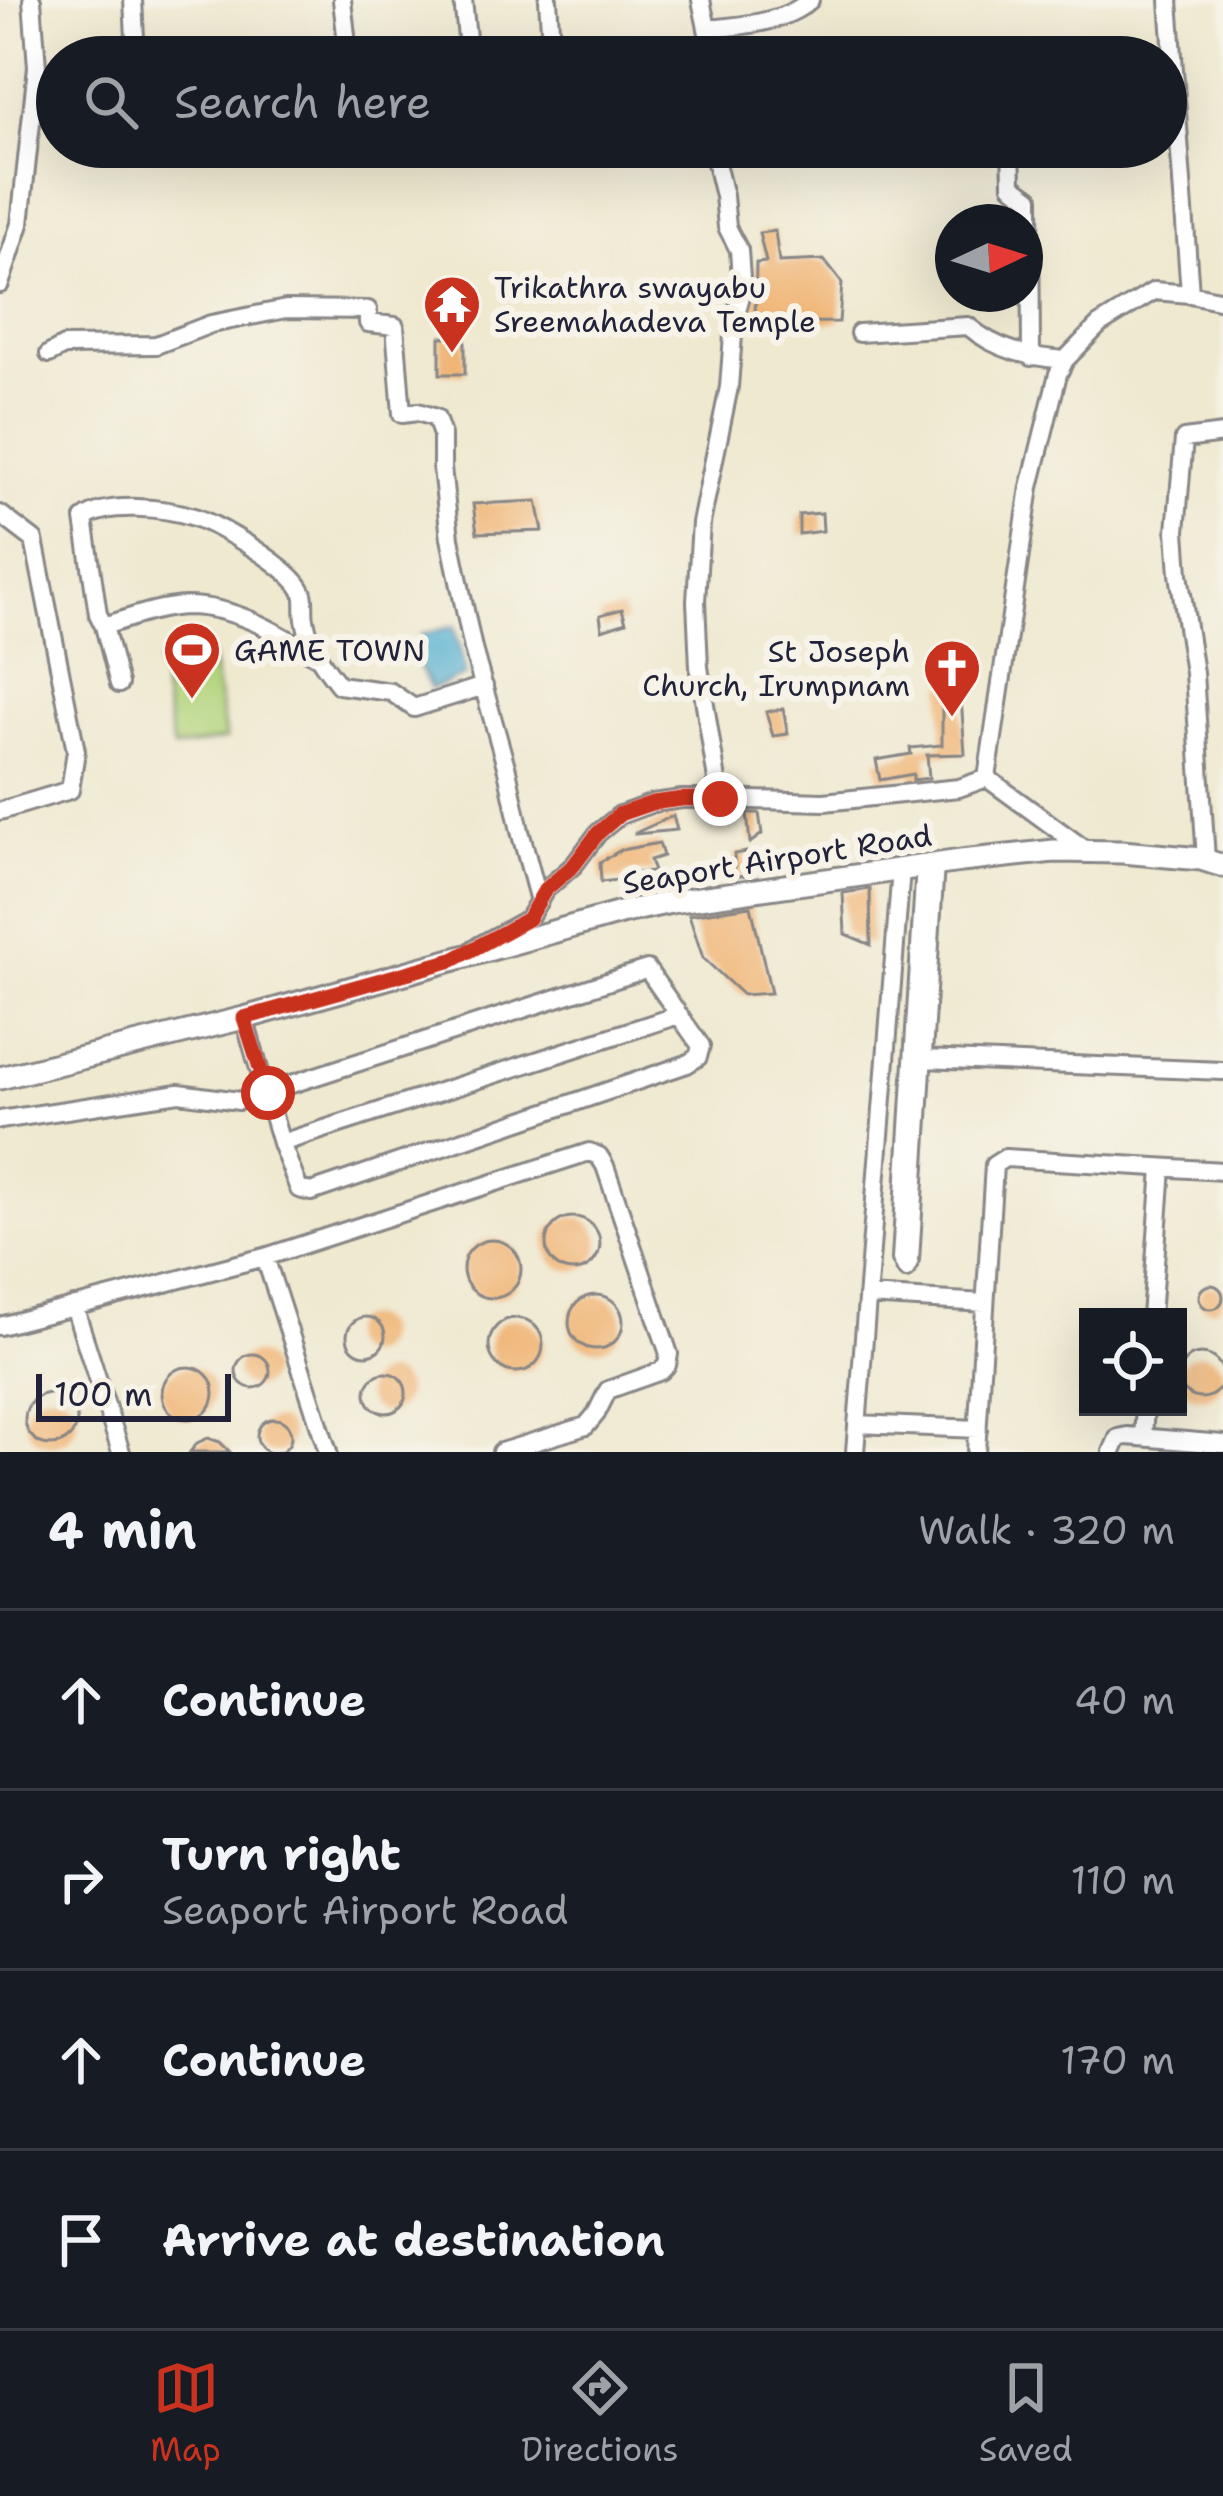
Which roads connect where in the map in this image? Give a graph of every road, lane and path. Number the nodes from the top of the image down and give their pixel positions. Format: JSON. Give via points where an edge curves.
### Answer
{"nodes":[{"id":1,"x":32,"y":0,"type":"edge"},
{"id":2,"x":133,"y":0,"type":"edge"},
{"id":3,"x":342,"y":0,"type":"edge"},
{"id":4,"x":463,"y":0,"type":"edge"},
{"id":5,"x":548,"y":0,"type":"edge"},
{"id":6,"x":701,"y":0,"type":"edge"},
{"id":7,"x":809,"y":0,"type":"edge"},
{"id":8,"x":1168,"y":0,"type":"edge"},
{"id":9,"x":707,"y":28,"type":"junction"},
{"id":10,"x":135,"y":36,"type":"edge"},
{"id":11,"x":346,"y":36,"type":"edge"},
{"id":12,"x":467,"y":36,"type":"edge"},
{"id":13,"x":551,"y":36,"type":"edge"},
{"id":14,"x":709,"y":36,"type":"edge"},
{"id":15,"x":1171,"y":36,"type":"edge"},
{"id":16,"x":36,"y":54,"type":"edge"},
{"id":17,"x":36,"y":76,"type":"edge"},
{"id":18,"x":717,"y":168,"type":"edge"},
{"id":19,"x":1011,"y":168,"type":"edge"},
{"id":20,"x":1181,"y":168,"type":"edge"},
{"id":21,"x":0,"y":284,"type":"edge"},
{"id":22,"x":1190,"y":294,"type":"junction"},
{"id":23,"x":1223,"y":302,"type":"edge"},
{"id":24,"x":859,"y":333,"type":"dead end"},
{"id":25,"x":49,"y":354,"type":"dead end"},
{"id":26,"x":1031,"y":357,"type":"junction"},
{"id":27,"x":1065,"y":360,"type":"junction"},
{"id":28,"x":1223,"y":434,"type":"edge"},
{"id":29,"x":0,"y":514,"type":"edge"},
{"id":30,"x":305,"y":623,"type":"junction"},
{"id":31,"x":104,"y":626,"type":"junction"},
{"id":32,"x":283,"y":636,"type":"junction"},
{"id":33,"x":316,"y":656,"type":"junction"},
{"id":34,"x":119,"y":684,"type":"dead end"},
{"id":35,"x":484,"y":686,"type":"junction"},
{"id":36,"x":1223,"y":769,"type":"edge"},
{"id":37,"x":1201,"y":772,"type":"junction"},
{"id":38,"x":987,"y":778,"type":"junction"},
{"id":39,"x":720,"y":799,"type":"junction"},
{"id":40,"x":0,"y":811,"type":"edge"},
{"id":41,"x":1087,"y":851,"type":"junction"},
{"id":42,"x":1215,"y":863,"type":"edge"},
{"id":43,"x":930,"y":865,"type":"junction"},
{"id":44,"x":902,"y":869,"type":"junction"},
{"id":45,"x":539,"y":901,"type":"junction"},
{"id":46,"x":453,"y":960,"type":"junction"},
{"id":47,"x":680,"y":1015,"type":"junction"},
{"id":48,"x":244,"y":1018,"type":"junction"},
{"id":49,"x":921,"y":1046,"type":"junction"},
{"id":50,"x":1223,"y":1071,"type":"edge"},
{"id":51,"x":0,"y":1078,"type":"edge"},
{"id":52,"x":268,"y":1093,"type":"junction"},
{"id":53,"x":0,"y":1120,"type":"edge"},
{"id":54,"x":281,"y":1143,"type":"junction"},
{"id":55,"x":1162,"y":1168,"type":"junction"},
{"id":56,"x":1223,"y":1172,"type":"edge"},
{"id":57,"x":265,"y":1257,"type":"junction"},
{"id":58,"x":868,"y":1296,"type":"junction"},
{"id":59,"x":905,"y":1297,"type":"junction"},
{"id":60,"x":985,"y":1303,"type":"junction"},
{"id":61,"x":74,"y":1306,"type":"junction"},
{"id":62,"x":1152,"y":1308,"type":"edge"},
{"id":63,"x":0,"y":1326,"type":"edge"},
{"id":64,"x":1144,"y":1416,"type":"edge"},
{"id":65,"x":857,"y":1424,"type":"junction"},
{"id":66,"x":977,"y":1429,"type":"junction"},
{"id":67,"x":1143,"y":1437,"type":"junction"},
{"id":68,"x":1223,"y":1444,"type":"edge"},
{"id":69,"x":121,"y":1452,"type":"edge"},
{"id":70,"x":328,"y":1452,"type":"edge"},
{"id":71,"x":501,"y":1452,"type":"edge"},
{"id":72,"x":855,"y":1452,"type":"edge"},
{"id":73,"x":976,"y":1452,"type":"edge"},
{"id":74,"x":1112,"y":1452,"type":"edge"}],
"edges":[{"from":1,"to":16,"type":"street"},
{"from":2,"to":10,"type":"street"},
{"from":3,"to":11,"type":"street"},
{"from":4,"to":12,"type":"street"},
{"from":5,"to":13,"type":"street"},
{"from":6,"to":9,"type":"street"},
{"from":7,"to":9,"type":"street","via":[[763,21]]},
{"from":8,"to":15,"type":"street"},
{"from":9,"to":14,"type":"street"},
{"from":17,"to":21,"type":"street","via":[[20,224]]},
{"from":18,"to":39,"type":"street","via":[[742,292],[701,523],[696,601]]},
{"from":19,"to":26,"type":"street","via":[[1012,185],[1030,198]]},
{"from":20,"to":22,"type":"street"},
{"from":22,"to":23,"type":"street"},
{"from":22,"to":27,"type":"street","via":[[1154,291],[1099,325]]},
{"from":24,"to":26,"type":"street","via":[[968,326],[988,343]]},
{"from":25,"to":35,"type":"street","via":[[64,346],[156,344],[286,309],[368,310],[368,323],[395,326],[402,414],[436,418],[442,435],[450,538]]},
{"from":26,"to":27,"type":"street"},
{"from":27,"to":38,"type":"street","via":[[1030,487]]},
{"from":28,"to":37,"type":"street","via":[[1184,439],[1176,531]]},
{"from":29,"to":40,"type":"street","via":[[34,540],[76,752],[70,790]]},
{"from":30,"to":31,"type":"street","via":[[303,592],[239,540],[195,517],[114,508],[84,519]]},
{"from":30,"to":32,"type":"street"},
{"from":30,"to":33,"type":"street"},
{"from":31,"to":32,"type":"street","via":[[186,606],[229,613]]},
{"from":31,"to":34,"type":"street"},
{"from":32,"to":33,"type":"street"},
{"from":33,"to":35,"type":"street","via":[[339,686],[391,692],[413,708]]},
{"from":35,"to":45,"type":"street"},
{"from":36,"to":37,"type":"street"},
{"from":37,"to":42,"type":"street"},
{"from":38,"to":39,"type":"street","via":[[824,802]]},
{"from":38,"to":41,"type":"street"},
{"from":39,"to":45,"type":"street","via":[[652,803],[620,814]]},
{"from":41,"to":42,"type":"main road","name":"Seaport Airport Road"},
{"from":41,"to":43,"type":"main road","name":"Seaport Airport Road"},
{"from":43,"to":44,"type":"main road","name":"Seaport Airport Road"},
{"from":43,"to":49,"type":"street"},
{"from":44,"to":46,"type":"main road","name":"Seaport Airport Road","via":[[640,909]]},
{"from":44,"to":58,"type":"street"},
{"from":45,"to":46,"type":"street","via":[[528,919]]},
{"from":46,"to":48,"type":"main road","name":"Seaport Airport Road"},
{"from":47,"to":52,"type":"street","via":[[647,969]]},
{"from":47,"to":54,"type":"street"},
{"from":47,"to":54,"type":"street","via":[[701,1046],[687,1064],[310,1192],[298,1189]]},
{"from":48,"to":51,"type":"main road","name":"Seaport Airport Road"},
{"from":48,"to":52,"type":"street"},
{"from":49,"to":50,"type":"street"},
{"from":49,"to":59,"type":"street"},
{"from":52,"to":53,"type":"street","via":[[239,1101],[179,1093]]},
{"from":52,"to":54,"type":"street"},
{"from":55,"to":56,"type":"street"},
{"from":55,"to":60,"type":"street","via":[[1005,1158],[994,1166]]},
{"from":55,"to":62,"type":"street"},
{"from":57,"to":61,"type":"street"},
{"from":57,"to":70,"type":"street"},
{"from":57,"to":71,"type":"street","via":[[589,1152],[599,1156],[668,1365],[608,1390],[586,1426]]},
{"from":58,"to":59,"type":"street"},
{"from":58,"to":65,"type":"street"},
{"from":59,"to":60,"type":"street"},
{"from":60,"to":66,"type":"street"},
{"from":61,"to":63,"type":"street"},
{"from":61,"to":69,"type":"street"},
{"from":64,"to":67,"type":"street"},
{"from":65,"to":66,"type":"street"},
{"from":65,"to":72,"type":"street"},
{"from":66,"to":73,"type":"street"},
{"from":67,"to":68,"type":"street"},
{"from":67,"to":74,"type":"street","via":[[1118,1438]]}]}
